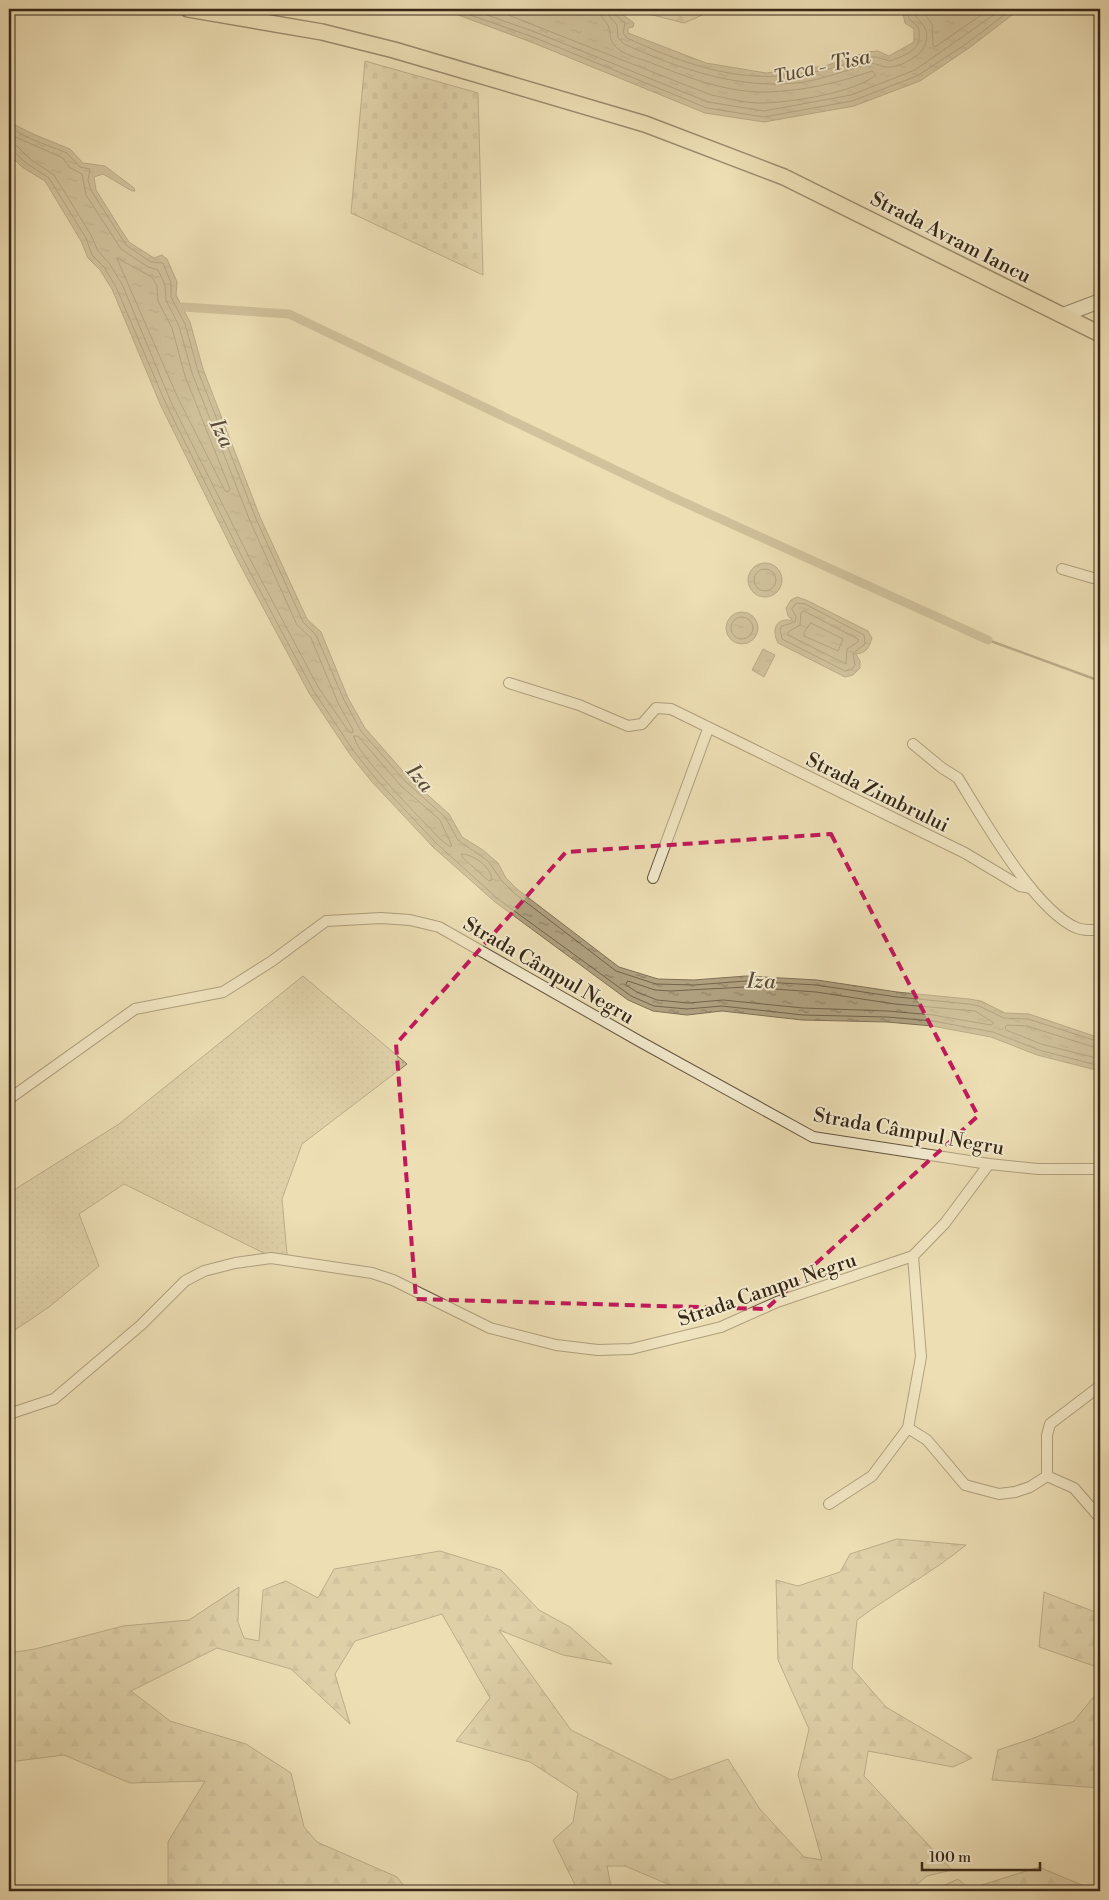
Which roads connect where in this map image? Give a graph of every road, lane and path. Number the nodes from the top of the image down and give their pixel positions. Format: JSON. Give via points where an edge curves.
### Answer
{"nodes":[{"id":1,"x":188,"y":9,"type":"edge"},
{"id":2,"x":1100,"y":301,"type":"edge"},
{"id":3,"x":1063,"y":315,"type":"junction"},
{"id":4,"x":1100,"y":334,"type":"edge"},
{"id":5,"x":1062,"y":569,"type":"dead end"},
{"id":6,"x":1100,"y":580,"type":"edge"},
{"id":7,"x":508,"y":683,"type":"dead end"},
{"id":8,"x":708,"y":729,"type":"junction"},
{"id":9,"x":913,"y":744,"type":"dead end"},
{"id":10,"x":653,"y":878,"type":"dead end"},
{"id":11,"x":1031,"y":888,"type":"junction"},
{"id":12,"x":1100,"y":930,"type":"edge"},
{"id":13,"x":9,"y":1099,"type":"edge"},
{"id":14,"x":989,"y":1164,"type":"junction"},
{"id":15,"x":1100,"y":1169,"type":"edge"},
{"id":16,"x":913,"y":1256,"type":"junction"},
{"id":17,"x":1100,"y":1386,"type":"edge"},
{"id":18,"x":9,"y":1414,"type":"edge"},
{"id":19,"x":908,"y":1428,"type":"junction"},
{"id":20,"x":1047,"y":1476,"type":"junction"},
{"id":21,"x":829,"y":1504,"type":"dead end"},
{"id":22,"x":1100,"y":1518,"type":"edge"}],
"edges":[{"from":1,"to":3,"type":"main road","name":"Strada Avram Iancu","via":[[322,32],[476,73],[645,124],[784,177]]},
{"from":2,"to":3,"type":"main road"},
{"from":3,"to":4,"type":"main road","name":"Strada Avram Iancu"},
{"from":5,"to":6,"type":"street"},
{"from":7,"to":8,"type":"street","name":"Strada Zimbrului","via":[[579,705],[628,726],[642,724],[656,708],[663,708]]},
{"from":8,"to":10,"type":"street"},
{"from":8,"to":11,"type":"street","name":"Strada Zimbrului","via":[[964,853],[1020,886]]},
{"from":9,"to":11,"type":"street","name":"Strada Zimbrului","via":[[958,778]]},
{"from":11,"to":12,"type":"street","name":"Strada Zimbrului","via":[[1066,922],[1078,928]]},
{"from":13,"to":14,"type":"street","name":"Strada Câmpul Negru","via":[[135,1009],[223,992],[326,921],[390,919],[440,927],[638,1041],[813,1136]]},
{"from":14,"to":15,"type":"street","name":"Strada Câmpul Negru"},
{"from":14,"to":16,"type":"street","name":"Strada Campu Negru","via":[[945,1223]]},
{"from":16,"to":18,"type":"street","name":"Strada Campu Negru","via":[[777,1302],[711,1330],[631,1349],[598,1350],[556,1345],[490,1328],[393,1280],[372,1274],[271,1258],[235,1263],[204,1271],[186,1281],[54,1399]]},
{"from":16,"to":19,"type":"street","via":[[921,1357]]},
{"from":17,"to":20,"type":"street","via":[[1050,1424]]},
{"from":19,"to":20,"type":"street","via":[[927,1440],[965,1485],[999,1494],[1030,1487]]},
{"from":19,"to":21,"type":"street","via":[[872,1476]]},
{"from":20,"to":22,"type":"street","via":[[1074,1488]]}]}
